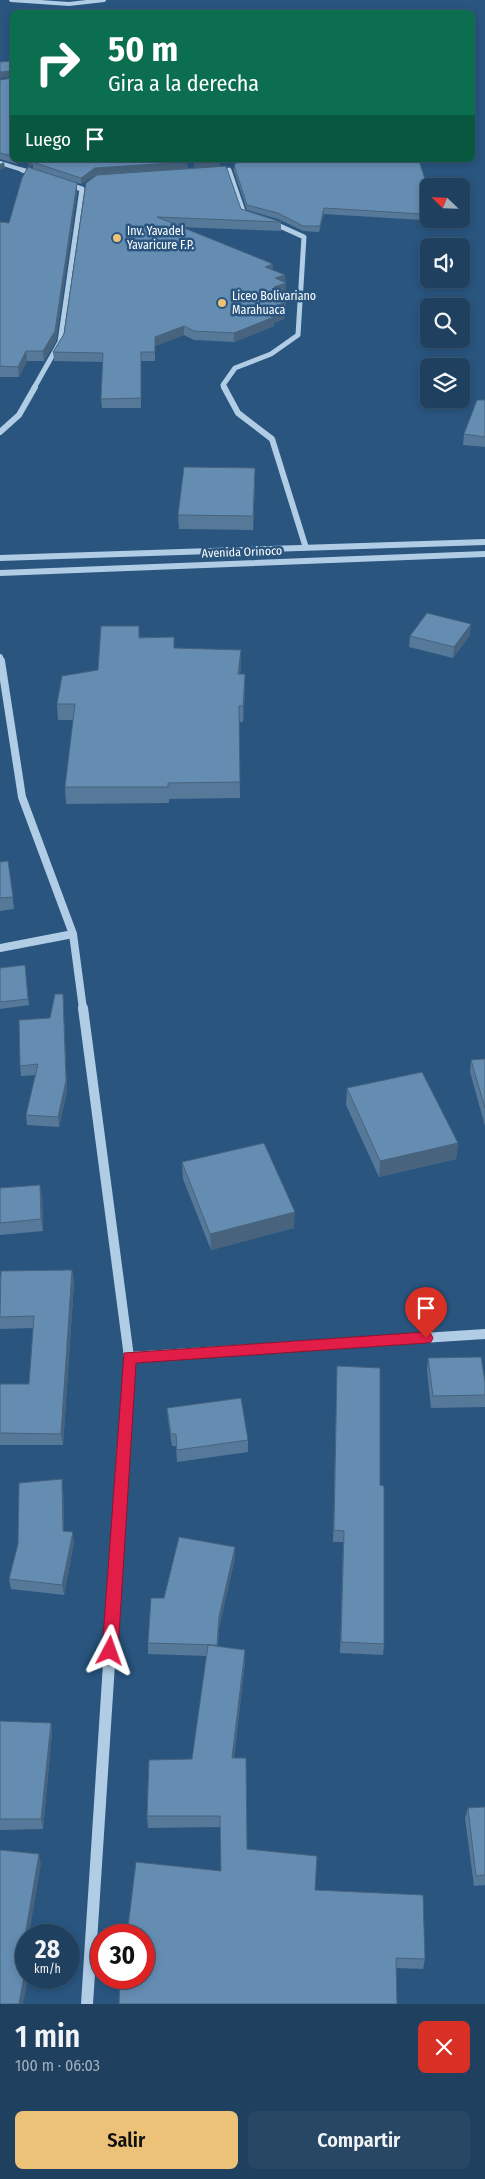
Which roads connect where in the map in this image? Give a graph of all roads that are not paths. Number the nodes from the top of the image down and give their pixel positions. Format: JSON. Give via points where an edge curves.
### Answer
{"nodes":[{"id":1,"x":11,"y":0,"type":"edge"},
{"id":2,"x":104,"y":0,"type":"edge"},
{"id":3,"x":0,"y":163,"type":"edge"},
{"id":4,"x":235,"y":165,"type":"edge"},
{"id":5,"x":229,"y":170,"type":"junction"},
{"id":6,"x":220,"y":171,"type":"edge"},
{"id":7,"x":46,"y":178,"type":"edge"},
{"id":8,"x":64,"y":183,"type":"edge"},
{"id":9,"x":87,"y":184,"type":"edge"},
{"id":10,"x":82,"y":189,"type":"junction"},
{"id":11,"x":260,"y":219,"type":"edge"},
{"id":12,"x":268,"y":221,"type":"edge"},
{"id":13,"x":0,"y":432,"type":"edge"},
{"id":14,"x":485,"y":542,"type":"edge"},
{"id":15,"x":306,"y":548,"type":"junction"},
{"id":16,"x":485,"y":554,"type":"edge"},
{"id":17,"x":0,"y":558,"type":"edge"},
{"id":18,"x":0,"y":573,"type":"edge"},
{"id":19,"x":0,"y":657,"type":"edge"},
{"id":20,"x":73,"y":934,"type":"junction"},
{"id":21,"x":0,"y":948,"type":"edge"},
{"id":22,"x":485,"y":1334,"type":"edge"},
{"id":23,"x":129,"y":1357,"type":"junction"},
{"id":24,"x":87,"y":2004,"type":"edge"}],
"edges":[{"from":1,"to":2,"type":"street","via":[[70,4]]},
{"from":3,"to":7,"type":"street"},
{"from":4,"to":5,"type":"street"},
{"from":5,"to":6,"type":"street"},
{"from":5,"to":11,"type":"street","via":[[244,214]]},
{"from":8,"to":10,"type":"street"},
{"from":9,"to":10,"type":"street"},
{"from":10,"to":13,"type":"street","via":[[60,342],[18,415]]},
{"from":12,"to":15,"type":"street","via":[[304,237],[298,335],[271,354],[235,368],[223,385],[238,413],[272,439]]},
{"from":14,"to":15,"type":"street","name":"Avenida Orinoco"},
{"from":15,"to":17,"type":"street","name":"Avenida Orinoco"},
{"from":16,"to":18,"type":"street","name":"Avenida Orinoco"},
{"from":19,"to":20,"type":"street","via":[[22,797]]},
{"from":20,"to":21,"type":"street"},
{"from":20,"to":23,"type":"street"},
{"from":22,"to":23,"type":"street"},
{"from":23,"to":24,"type":"street"}]}
